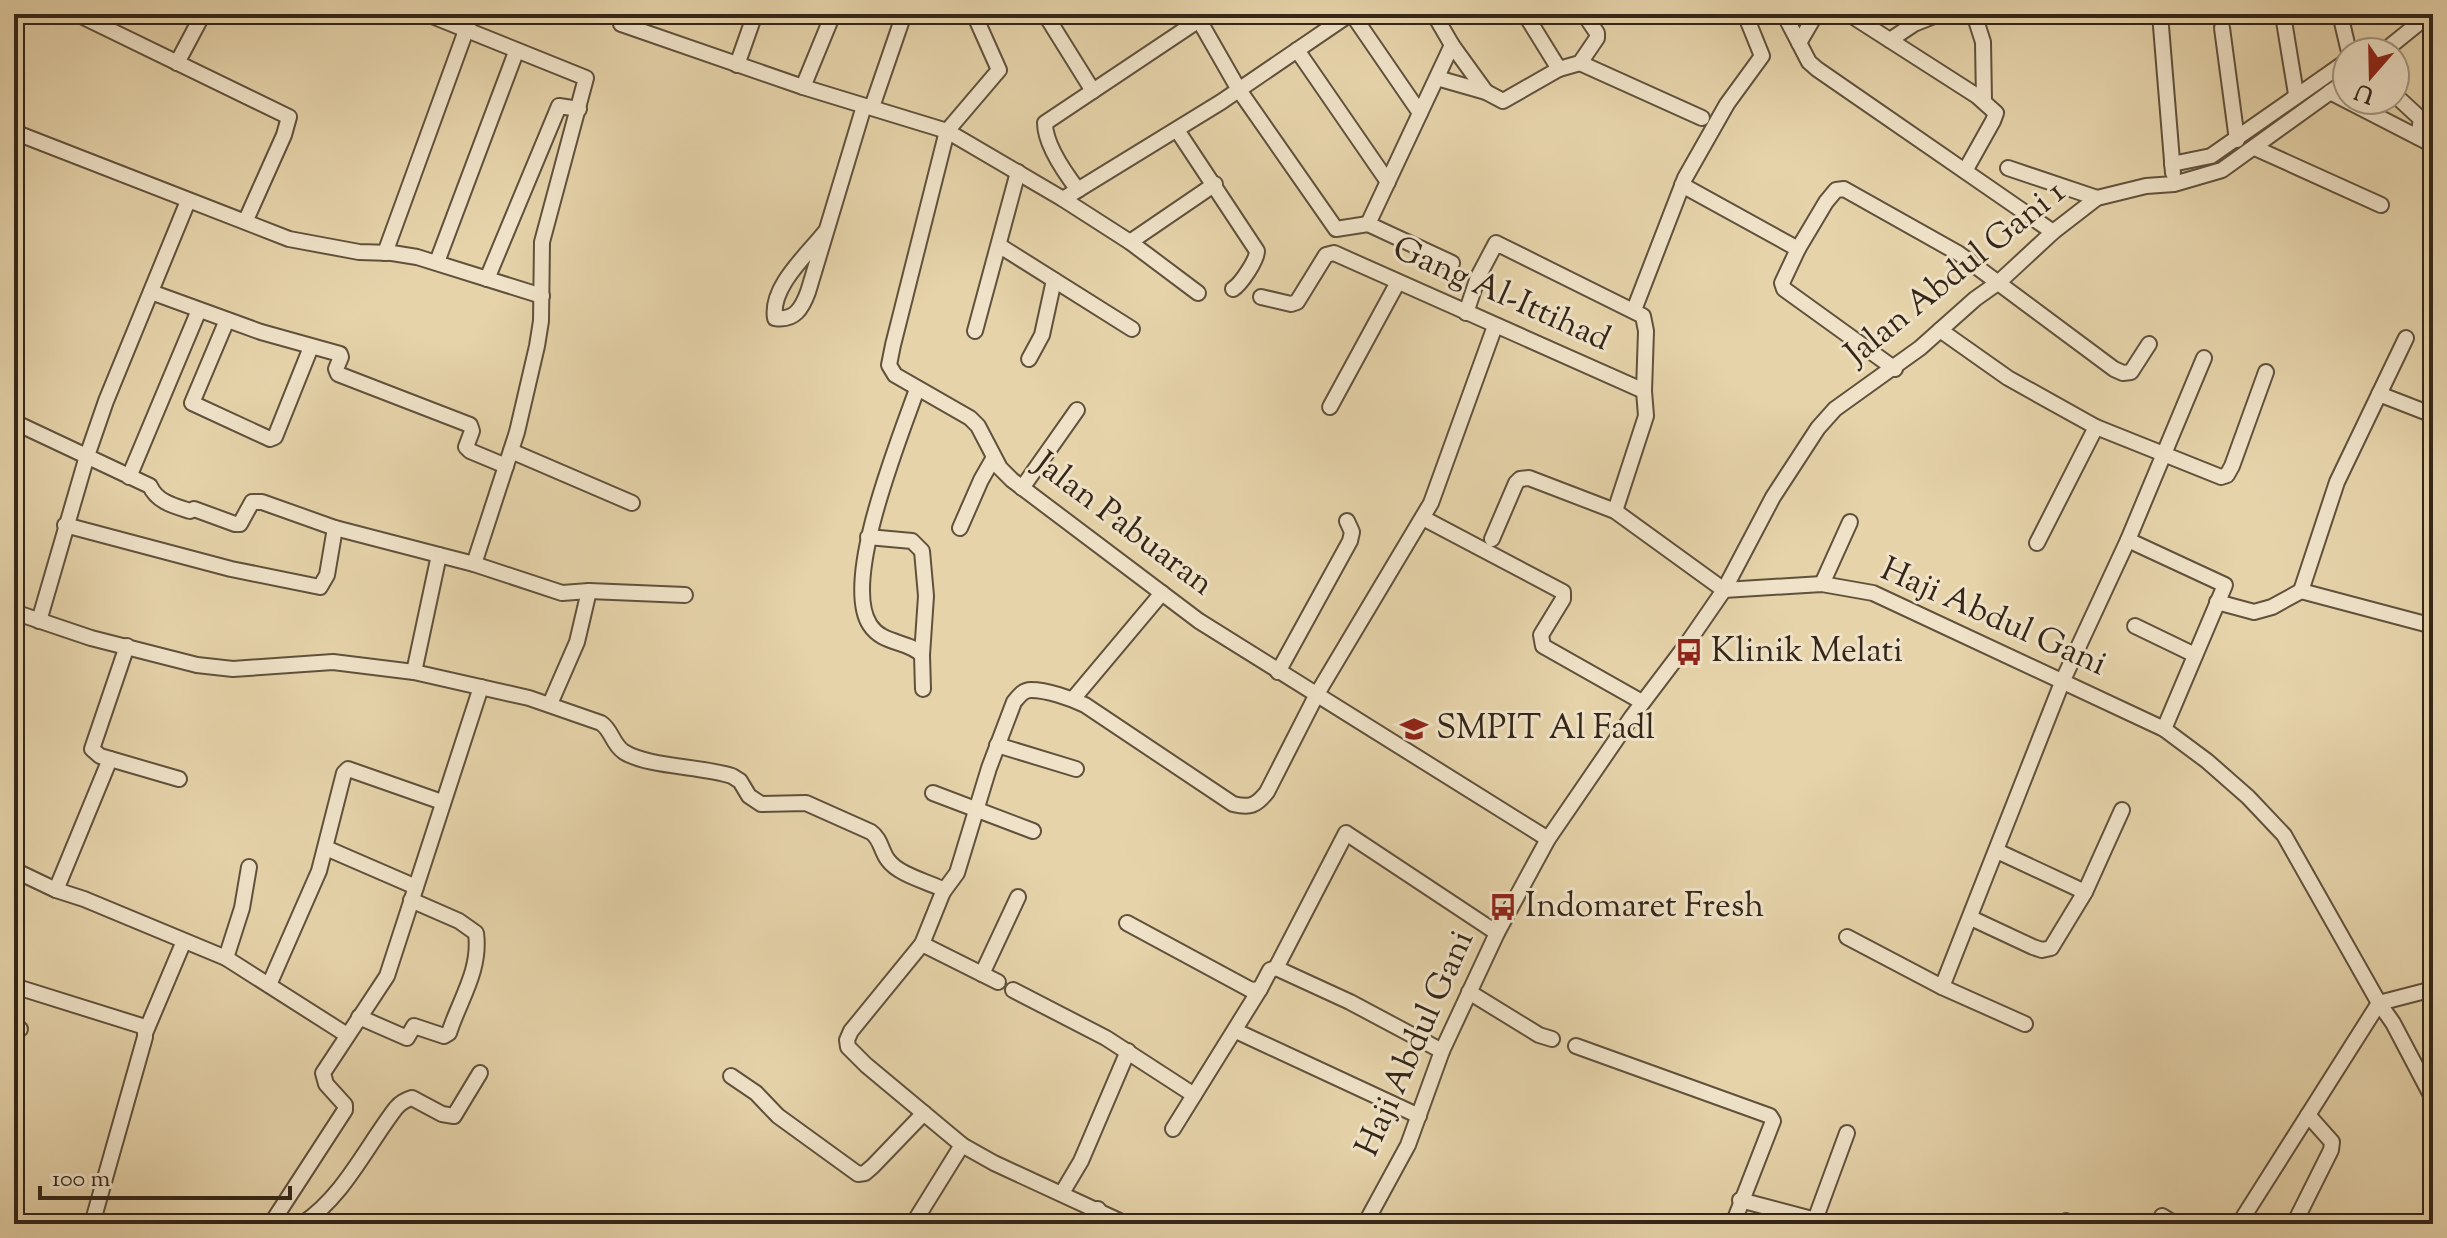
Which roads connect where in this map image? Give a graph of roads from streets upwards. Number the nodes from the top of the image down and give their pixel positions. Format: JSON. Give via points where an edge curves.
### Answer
{"nodes":[{"id":1,"x":203,"y":14,"type":"edge"},
{"id":2,"x":427,"y":14,"type":"edge"},
{"id":3,"x":472,"y":14,"type":"edge"},
{"id":4,"x":755,"y":14,"type":"edge"},
{"id":5,"x":833,"y":14,"type":"edge"},
{"id":6,"x":904,"y":14,"type":"edge"},
{"id":7,"x":974,"y":14,"type":"edge"},
{"id":8,"x":1045,"y":14,"type":"edge"},
{"id":9,"x":1351,"y":14,"type":"edge"},
{"id":10,"x":1434,"y":14,"type":"edge"},
{"id":11,"x":1525,"y":14,"type":"edge"},
{"id":12,"x":1584,"y":14,"type":"edge"},
{"id":13,"x":1745,"y":14,"type":"edge"},
{"id":14,"x":1784,"y":14,"type":"edge"},
{"id":15,"x":1816,"y":14,"type":"edge"},
{"id":16,"x":1849,"y":14,"type":"edge"},
{"id":17,"x":1939,"y":14,"type":"edge"},
{"id":18,"x":1974,"y":14,"type":"edge"},
{"id":19,"x":2160,"y":14,"type":"edge"},
{"id":20,"x":2340,"y":14,"type":"edge"},
{"id":21,"x":2430,"y":14,"type":"edge"},
{"id":22,"x":2283,"y":15,"type":"edge"},
{"id":23,"x":87,"y":16,"type":"edge"},
{"id":24,"x":1203,"y":17,"type":"edge"},
{"id":25,"x":621,"y":24,"type":"dead end"},
{"id":26,"x":2222,"y":28,"type":"dead end"},
{"id":27,"x":465,"y":31,"type":"junction"},
{"id":28,"x":2345,"y":36,"type":"edge"},
{"id":29,"x":2403,"y":36,"type":"edge"},
{"id":30,"x":1890,"y":40,"type":"junction"},
{"id":31,"x":1799,"y":43,"type":"junction"},
{"id":32,"x":1452,"y":45,"type":"junction"},
{"id":33,"x":1297,"y":50,"type":"junction"},
{"id":34,"x":516,"y":52,"type":"junction"},
{"id":35,"x":177,"y":63,"type":"junction"},
{"id":36,"x":1580,"y":63,"type":"junction"},
{"id":37,"x":737,"y":65,"type":"junction"},
{"id":38,"x":1559,"y":69,"type":"junction"},
{"id":39,"x":2331,"y":71,"type":"edge"},
{"id":40,"x":1437,"y":78,"type":"junction"},
{"id":41,"x":803,"y":87,"type":"junction"},
{"id":42,"x":1239,"y":90,"type":"junction"},
{"id":43,"x":1093,"y":91,"type":"junction"},
{"id":44,"x":1486,"y":92,"type":"junction"},
{"id":45,"x":2330,"y":92,"type":"joint"},
{"id":46,"x":2296,"y":94,"type":"junction"},
{"id":47,"x":1984,"y":101,"type":"junction"},
{"id":48,"x":868,"y":106,"type":"junction"},
{"id":49,"x":579,"y":109,"type":"junction"},
{"id":50,"x":2411,"y":110,"type":"edge"},
{"id":51,"x":1420,"y":113,"type":"junction"},
{"id":52,"x":1702,"y":118,"type":"dead end"},
{"id":53,"x":1177,"y":130,"type":"junction"},
{"id":54,"x":947,"y":131,"type":"junction"},
{"id":55,"x":14,"y":132,"type":"edge"},
{"id":56,"x":2418,"y":137,"type":"junction"},
{"id":57,"x":2237,"y":140,"type":"junction"},
{"id":58,"x":2433,"y":144,"type":"edge"},
{"id":59,"x":2255,"y":148,"type":"junction"},
{"id":60,"x":2172,"y":164,"type":"junction"},
{"id":61,"x":2008,"y":168,"type":"dead end"},
{"id":62,"x":1965,"y":171,"type":"junction"},
{"id":63,"x":1018,"y":172,"type":"junction"},
{"id":64,"x":1388,"y":182,"type":"junction"},
{"id":65,"x":1215,"y":184,"type":"junction"},
{"id":66,"x":2174,"y":184,"type":"junction"},
{"id":67,"x":1682,"y":185,"type":"junction"},
{"id":68,"x":1078,"y":190,"type":"junction"},
{"id":69,"x":2097,"y":198,"type":"junction"},
{"id":70,"x":1063,"y":199,"type":"junction"},
{"id":71,"x":188,"y":201,"type":"junction"},
{"id":72,"x":2381,"y":205,"type":"dead end"},
{"id":73,"x":246,"y":220,"type":"junction"},
{"id":74,"x":1368,"y":224,"type":"junction"},
{"id":75,"x":825,"y":232,"type":"junction"},
{"id":76,"x":2053,"y":232,"type":"junction"},
{"id":77,"x":1130,"y":242,"type":"junction"},
{"id":78,"x":1000,"y":246,"type":"junction"},
{"id":79,"x":1798,"y":249,"type":"junction"},
{"id":80,"x":385,"y":253,"type":"junction"},
{"id":81,"x":437,"y":262,"type":"junction"},
{"id":82,"x":1452,"y":263,"type":"dead end"},
{"id":83,"x":487,"y":279,"type":"junction"},
{"id":84,"x":1054,"y":280,"type":"junction"},
{"id":85,"x":1398,"y":282,"type":"junction"},
{"id":86,"x":1999,"y":282,"type":"junction"},
{"id":87,"x":1233,"y":289,"type":"dead end"},
{"id":88,"x":151,"y":292,"type":"junction"},
{"id":89,"x":1198,"y":293,"type":"dead end"},
{"id":90,"x":542,"y":296,"type":"junction"},
{"id":91,"x":1261,"y":297,"type":"dead end"},
{"id":92,"x":199,"y":310,"type":"junction"},
{"id":93,"x":1634,"y":310,"type":"junction"},
{"id":94,"x":1466,"y":313,"type":"junction"},
{"id":95,"x":227,"y":320,"type":"junction"},
{"id":96,"x":1495,"y":326,"type":"junction"},
{"id":97,"x":1132,"y":329,"type":"dead end"},
{"id":98,"x":1940,"y":330,"type":"junction"},
{"id":99,"x":975,"y":331,"type":"dead end"},
{"id":100,"x":2406,"y":338,"type":"dead end"},
{"id":101,"x":2149,"y":344,"type":"dead end"},
{"id":102,"x":311,"y":347,"type":"junction"},
{"id":103,"x":2204,"y":358,"type":"dead end"},
{"id":104,"x":1029,"y":359,"type":"dead end"},
{"id":105,"x":1895,"y":369,"type":"junction"},
{"id":106,"x":2266,"y":372,"type":"dead end"},
{"id":107,"x":917,"y":389,"type":"junction"},
{"id":108,"x":1644,"y":391,"type":"junction"},
{"id":109,"x":2379,"y":394,"type":"junction"},
{"id":110,"x":1330,"y":407,"type":"dead end"},
{"id":111,"x":1077,"y":410,"type":"dead end"},
{"id":112,"x":2433,"y":415,"type":"edge"},
{"id":113,"x":14,"y":422,"type":"edge"},
{"id":114,"x":2096,"y":427,"type":"junction"},
{"id":115,"x":511,"y":451,"type":"junction"},
{"id":116,"x":2164,"y":455,"type":"junction"},
{"id":117,"x":87,"y":456,"type":"junction"},
{"id":118,"x":993,"y":459,"type":"junction"},
{"id":119,"x":506,"y":466,"type":"junction"},
{"id":120,"x":129,"y":477,"type":"junction"},
{"id":121,"x":1022,"y":488,"type":"junction"},
{"id":122,"x":632,"y":503,"type":"dead end"},
{"id":123,"x":1615,"y":511,"type":"junction"},
{"id":124,"x":1423,"y":518,"type":"junction"},
{"id":125,"x":1347,"y":521,"type":"dead end"},
{"id":126,"x":1850,"y":522,"type":"dead end"},
{"id":127,"x":65,"y":525,"type":"junction"},
{"id":128,"x":335,"y":528,"type":"junction"},
{"id":129,"x":960,"y":528,"type":"dead end"},
{"id":130,"x":868,"y":537,"type":"junction"},
{"id":131,"x":1492,"y":539,"type":"dead end"},
{"id":132,"x":2128,"y":540,"type":"junction"},
{"id":133,"x":2037,"y":543,"type":"dead end"},
{"id":134,"x":439,"y":555,"type":"junction"},
{"id":135,"x":474,"y":564,"type":"junction"},
{"id":136,"x":1822,"y":584,"type":"junction"},
{"id":137,"x":1724,"y":590,"type":"junction"},
{"id":138,"x":589,"y":591,"type":"junction"},
{"id":139,"x":2301,"y":591,"type":"junction"},
{"id":140,"x":1162,"y":593,"type":"junction"},
{"id":141,"x":685,"y":595,"type":"dead end"},
{"id":142,"x":2217,"y":602,"type":"junction"},
{"id":143,"x":14,"y":612,"type":"edge"},
{"id":144,"x":39,"y":621,"type":"junction"},
{"id":145,"x":2135,"y":626,"type":"dead end"},
{"id":146,"x":2433,"y":626,"type":"edge"},
{"id":147,"x":127,"y":646,"type":"junction"},
{"id":148,"x":922,"y":655,"type":"junction"},
{"id":149,"x":2195,"y":655,"type":"junction"},
{"id":150,"x":414,"y":672,"type":"junction"},
{"id":151,"x":1278,"y":672,"type":"junction"},
{"id":152,"x":2063,"y":680,"type":"junction"},
{"id":153,"x":481,"y":687,"type":"junction"},
{"id":154,"x":923,"y":689,"type":"dead end"},
{"id":155,"x":1317,"y":694,"type":"junction"},
{"id":156,"x":1073,"y":699,"type":"junction"},
{"id":157,"x":1642,"y":702,"type":"junction"},
{"id":158,"x":550,"y":704,"type":"junction"},
{"id":159,"x":2164,"y":729,"type":"junction"},
{"id":160,"x":997,"y":745,"type":"junction"},
{"id":161,"x":110,"y":759,"type":"junction"},
{"id":162,"x":1076,"y":769,"type":"dead end"},
{"id":163,"x":179,"y":779,"type":"dead end"},
{"id":164,"x":933,"y":793,"type":"dead end"},
{"id":165,"x":442,"y":802,"type":"junction"},
{"id":166,"x":976,"y":810,"type":"junction"},
{"id":167,"x":2122,"y":810,"type":"dead end"},
{"id":168,"x":1033,"y":831,"type":"dead end"},
{"id":169,"x":1548,"y":839,"type":"junction"},
{"id":170,"x":326,"y":848,"type":"junction"},
{"id":171,"x":1997,"y":851,"type":"junction"},
{"id":172,"x":249,"y":867,"type":"dead end"},
{"id":173,"x":14,"y":870,"type":"edge"},
{"id":174,"x":56,"y":890,"type":"junction"},
{"id":175,"x":943,"y":892,"type":"junction"},
{"id":176,"x":2085,"y":892,"type":"junction"},
{"id":177,"x":414,"y":894,"type":"junction"},
{"id":178,"x":1018,"y":897,"type":"dead end"},
{"id":179,"x":1971,"y":918,"type":"junction"},
{"id":180,"x":1127,"y":923,"type":"dead end"},
{"id":181,"x":1497,"y":933,"type":"junction"},
{"id":182,"x":1847,"y":937,"type":"dead end"},
{"id":183,"x":184,"y":941,"type":"junction"},
{"id":184,"x":922,"y":944,"type":"junction"},
{"id":185,"x":226,"y":958,"type":"junction"},
{"id":186,"x":1276,"y":968,"type":"junction"},
{"id":187,"x":982,"y":974,"type":"junction"},
{"id":188,"x":998,"y":982,"type":"dead end"},
{"id":189,"x":269,"y":985,"type":"junction"},
{"id":190,"x":14,"y":986,"type":"edge"},
{"id":191,"x":1942,"y":987,"type":"junction"},
{"id":192,"x":1260,"y":989,"type":"junction"},
{"id":193,"x":2433,"y":989,"type":"edge"},
{"id":194,"x":1013,"y":990,"type":"dead end"},
{"id":195,"x":1469,"y":992,"type":"junction"},
{"id":196,"x":2379,"y":1003,"type":"junction"},
{"id":197,"x":359,"y":1017,"type":"junction"},
{"id":198,"x":2025,"y":1024,"type":"dead end"},
{"id":199,"x":146,"y":1031,"type":"junction"},
{"id":200,"x":1236,"y":1031,"type":"junction"},
{"id":201,"x":347,"y":1035,"type":"junction"},
{"id":202,"x":1552,"y":1039,"type":"dead end"},
{"id":203,"x":1576,"y":1046,"type":"dead end"},
{"id":204,"x":1128,"y":1051,"type":"junction"},
{"id":205,"x":1442,"y":1051,"type":"junction"},
{"id":206,"x":480,"y":1073,"type":"dead end"},
{"id":207,"x":731,"y":1076,"type":"dead end"},
{"id":208,"x":1194,"y":1095,"type":"junction"},
{"id":209,"x":2433,"y":1099,"type":"edge"},
{"id":210,"x":924,"y":1113,"type":"junction"},
{"id":211,"x":2308,"y":1115,"type":"junction"},
{"id":212,"x":1419,"y":1116,"type":"junction"},
{"id":213,"x":1173,"y":1129,"type":"dead end"},
{"id":214,"x":1847,"y":1133,"type":"dead end"},
{"id":215,"x":962,"y":1145,"type":"junction"},
{"id":216,"x":1062,"y":1193,"type":"junction"},
{"id":217,"x":1740,"y":1200,"type":"junction"},
{"id":218,"x":1098,"y":1209,"type":"junction"},
{"id":219,"x":1815,"y":1220,"type":"junction"},
{"id":220,"x":92,"y":1224,"type":"edge"},
{"id":221,"x":271,"y":1224,"type":"edge"},
{"id":222,"x":302,"y":1224,"type":"edge"},
{"id":223,"x":913,"y":1224,"type":"edge"},
{"id":224,"x":1086,"y":1224,"type":"edge"},
{"id":225,"x":1126,"y":1224,"type":"edge"},
{"id":226,"x":1365,"y":1224,"type":"edge"},
{"id":227,"x":1733,"y":1224,"type":"edge"},
{"id":228,"x":1831,"y":1224,"type":"edge"},
{"id":229,"x":2241,"y":1224,"type":"edge"},
{"id":230,"x":2294,"y":1224,"type":"edge"}],
"edges":[{"from":1,"to":35,"type":"street"},
{"from":2,"to":27,"type":"street"},
{"from":3,"to":27,"type":"street"},
{"from":4,"to":37,"type":"street"},
{"from":5,"to":41,"type":"street"},
{"from":6,"to":48,"type":"street"},
{"from":7,"to":54,"type":"street","via":[[999,70]]},
{"from":8,"to":43,"type":"street"},
{"from":9,"to":33,"type":"street"},
{"from":9,"to":51,"type":"street"},
{"from":10,"to":32,"type":"street"},
{"from":11,"to":38,"type":"street"},
{"from":12,"to":36,"type":"street","via":[[1597,38]]},
{"from":13,"to":67,"type":"street","via":[[1762,56],[1727,104]]},
{"from":14,"to":31,"type":"street"},
{"from":15,"to":31,"type":"street"},
{"from":16,"to":30,"type":"street"},
{"from":17,"to":30,"type":"street"},
{"from":18,"to":47,"type":"street","via":[[1983,42]]},
{"from":19,"to":60,"type":"street"},
{"from":20,"to":28,"type":"street"},
{"from":21,"to":29,"type":"street"},
{"from":22,"to":46,"type":"street"},
{"from":23,"to":35,"type":"street"},
{"from":24,"to":42,"type":"street"},
{"from":24,"to":43,"type":"street"},
{"from":25,"to":37,"type":"street"},
{"from":26,"to":57,"type":"street"},
{"from":27,"to":34,"type":"street"},
{"from":27,"to":80,"type":"street"},
{"from":30,"to":47,"type":"street"},
{"from":31,"to":62,"type":"street","via":[[1817,69]]},
{"from":32,"to":40,"type":"street"},
{"from":32,"to":44,"type":"street"},
{"from":33,"to":42,"type":"street"},
{"from":33,"to":64,"type":"street"},
{"from":34,"to":49,"type":"street","via":[[586,78]]},
{"from":34,"to":81,"type":"street"},
{"from":35,"to":73,"type":"street","via":[[289,117]]},
{"from":36,"to":38,"type":"street"},
{"from":36,"to":52,"type":"street"},
{"from":37,"to":41,"type":"street"},
{"from":38,"to":44,"type":"street","via":[[1503,101]]},
{"from":39,"to":46,"type":"street"},
{"from":40,"to":44,"type":"street"},
{"from":40,"to":51,"type":"street"},
{"from":41,"to":48,"type":"street"},
{"from":42,"to":53,"type":"street"},
{"from":42,"to":74,"type":"street","via":[[1336,229]]},
{"from":43,"to":68,"type":"street","via":[[1045,123],[1051,147]]},
{"from":45,"to":56,"type":"street"},
{"from":45,"to":59,"type":"street","name":"Jalan Abdul Gani 1"},
{"from":46,"to":57,"type":"street"},
{"from":47,"to":62,"type":"street","via":[[1996,113]]},
{"from":48,"to":54,"type":"street"},
{"from":48,"to":75,"type":"street"},
{"from":49,"to":83,"type":"street","via":[[559,106]]},
{"from":49,"to":90,"type":"street","via":[[542,242]]},
{"from":50,"to":56,"type":"street","via":[[2421,119]]},
{"from":51,"to":64,"type":"street"},
{"from":53,"to":65,"type":"street"},
{"from":53,"to":68,"type":"street"},
{"from":54,"to":63,"type":"street"},
{"from":54,"to":107,"type":"street","name":"Jalan Pabuaran","via":[[889,365]]},
{"from":55,"to":71,"type":"street"},
{"from":56,"to":58,"type":"street"},
{"from":57,"to":60,"type":"street","via":[[2211,156]]},
{"from":59,"to":66,"type":"street","name":"Jalan Abdul Gani 1","via":[[2222,170]]},
{"from":59,"to":72,"type":"street"},
{"from":60,"to":66,"type":"street"},
{"from":61,"to":69,"type":"street"},
{"from":62,"to":76,"type":"street"},
{"from":63,"to":70,"type":"street"},
{"from":63,"to":78,"type":"street"},
{"from":64,"to":74,"type":"street"},
{"from":65,"to":77,"type":"street"},
{"from":65,"to":87,"type":"street","via":[[1257,251],[1257,260]]},
{"from":66,"to":69,"type":"street","name":"Jalan Abdul Gani 1"},
{"from":67,"to":79,"type":"street"},
{"from":67,"to":93,"type":"street"},
{"from":68,"to":70,"type":"street"},
{"from":69,"to":76,"type":"street","name":"Jalan Abdul Gani 1"},
{"from":70,"to":77,"type":"street"},
{"from":71,"to":73,"type":"street"},
{"from":71,"to":88,"type":"street"},
{"from":73,"to":80,"type":"street","via":[[289,239]]},
{"from":74,"to":82,"type":"street"},
{"from":75,"to":75,"type":"street","via":[[801,309],[789,318],[775,318],[783,285]]},
{"from":76,"to":86,"type":"street","name":"Jalan Abdul Gani 1"},
{"from":77,"to":89,"type":"street"},
{"from":78,"to":84,"type":"street"},
{"from":78,"to":99,"type":"street"},
{"from":79,"to":86,"type":"street","via":[[1826,202],[1844,189]]},
{"from":79,"to":105,"type":"street","via":[[1784,289]]},
{"from":80,"to":81,"type":"street"},
{"from":81,"to":83,"type":"street"},
{"from":83,"to":90,"type":"street"},
{"from":84,"to":97,"type":"street"},
{"from":84,"to":104,"type":"street","via":[[1042,335]]},
{"from":85,"to":91,"type":"street","name":"Gang Al-Ittihad","via":[[1334,253],[1326,255],[1297,302]]},
{"from":85,"to":94,"type":"street","name":"Gang Al-Ittihad"},
{"from":85,"to":110,"type":"street"},
{"from":86,"to":98,"type":"street","name":"Jalan Abdul Gani 1"},
{"from":86,"to":101,"type":"street","via":[[2123,373],[2131,372]]},
{"from":88,"to":92,"type":"street"},
{"from":88,"to":117,"type":"street"},
{"from":90,"to":115,"type":"street","via":[[537,346]]},
{"from":92,"to":95,"type":"street"},
{"from":92,"to":120,"type":"street"},
{"from":93,"to":94,"type":"street","via":[[1496,243]]},
{"from":93,"to":108,"type":"street","via":[[1646,320]]},
{"from":94,"to":96,"type":"street","name":"Gang Al-Ittihad"},
{"from":95,"to":102,"type":"street"},
{"from":95,"to":102,"type":"street","via":[[192,403],[270,439]]},
{"from":96,"to":108,"type":"street","name":"Gang Al-Ittihad"},
{"from":96,"to":124,"type":"street"},
{"from":98,"to":105,"type":"street","name":"Jalan Abdul Gani 1"},
{"from":98,"to":114,"type":"street","via":[[2018,385]]},
{"from":100,"to":109,"type":"street"},
{"from":102,"to":119,"type":"street","via":[[340,354],[338,374],[470,425],[466,447]]},
{"from":103,"to":116,"type":"street"},
{"from":105,"to":137,"type":"street","name":"Jalan Abdul Gani 1","via":[[1835,409],[1818,428],[1773,497]]},
{"from":106,"to":116,"type":"street","via":[[2227,475]]},
{"from":107,"to":118,"type":"street","name":"Jalan Pabuaran","via":[[978,426]]},
{"from":107,"to":130,"type":"street"},
{"from":108,"to":123,"type":"street","via":[[1646,416]]},
{"from":109,"to":112,"type":"street"},
{"from":109,"to":139,"type":"street","via":[[2337,482]]},
{"from":111,"to":121,"type":"street"},
{"from":113,"to":117,"type":"street"},
{"from":114,"to":116,"type":"street"},
{"from":114,"to":133,"type":"street"},
{"from":115,"to":119,"type":"street"},
{"from":115,"to":122,"type":"street"},
{"from":116,"to":132,"type":"street"},
{"from":117,"to":120,"type":"street"},
{"from":117,"to":127,"type":"street"},
{"from":118,"to":121,"type":"street","name":"Jalan Pabuaran"},
{"from":118,"to":129,"type":"street"},
{"from":119,"to":135,"type":"street"},
{"from":120,"to":128,"type":"street","via":[[150,486],[169,504],[235,524],[255,501]]},
{"from":121,"to":140,"type":"street","name":"Jalan Pabuaran"},
{"from":123,"to":131,"type":"street","via":[[1520,479]]},
{"from":123,"to":137,"type":"street"},
{"from":124,"to":155,"type":"street"},
{"from":124,"to":157,"type":"street","via":[[1563,592],[1541,635],[1543,646]]},
{"from":125,"to":151,"type":"street","via":[[1350,541]]},
{"from":126,"to":136,"type":"street"},
{"from":127,"to":128,"type":"street","via":[[320,587]]},
{"from":127,"to":144,"type":"street"},
{"from":128,"to":134,"type":"street"},
{"from":130,"to":148,"type":"street","via":[[862,585],[871,627],[884,639]]},
{"from":130,"to":148,"type":"street","via":[[912,541],[922,551]]},
{"from":132,"to":142,"type":"street","via":[[2220,581],[2225,588]]},
{"from":132,"to":152,"type":"street"},
{"from":134,"to":135,"type":"street"},
{"from":134,"to":150,"type":"street"},
{"from":135,"to":138,"type":"street","via":[[562,593]]},
{"from":136,"to":137,"type":"street","name":"Haji Abdul Gani"},
{"from":136,"to":152,"type":"street","name":"Haji Abdul Gani","via":[[1873,593]]},
{"from":137,"to":157,"type":"street","name":"Haji Abdul Gani"},
{"from":138,"to":141,"type":"street"},
{"from":138,"to":158,"type":"street","via":[[577,642]]},
{"from":139,"to":142,"type":"street","via":[[2254,612]]},
{"from":139,"to":146,"type":"street"},
{"from":140,"to":151,"type":"street","name":"Jalan Pabuaran"},
{"from":140,"to":156,"type":"street"},
{"from":142,"to":149,"type":"street"},
{"from":143,"to":144,"type":"street"},
{"from":144,"to":147,"type":"street"},
{"from":145,"to":149,"type":"street"},
{"from":147,"to":150,"type":"street","via":[[233,669],[333,662]]},
{"from":147,"to":161,"type":"street","via":[[92,749]]},
{"from":148,"to":154,"type":"street"},
{"from":149,"to":159,"type":"street"},
{"from":150,"to":153,"type":"street"},
{"from":151,"to":155,"type":"street","name":"Jalan Pabuaran"},
{"from":152,"to":159,"type":"street","name":"Haji Abdul Gani"},
{"from":152,"to":171,"type":"street"},
{"from":153,"to":158,"type":"street"},
{"from":153,"to":165,"type":"street"},
{"from":155,"to":156,"type":"street","via":[[1267,792],[1248,808],[1233,804]]},
{"from":155,"to":169,"type":"street","name":"Jalan Pabuaran"},
{"from":156,"to":160,"type":"street","via":[[1021,693]]},
{"from":157,"to":169,"type":"street","name":"Haji Abdul Gani"},
{"from":158,"to":175,"type":"street","via":[[606,726],[614,745],[631,756],[719,771],[740,781],[761,804],[806,803],[862,828],[876,836],[894,866]]},
{"from":159,"to":196,"type":"street","name":"Haji Abdul Gani","via":[[2248,797],[2284,835]]},
{"from":160,"to":162,"type":"street"},
{"from":160,"to":166,"type":"street"},
{"from":161,"to":163,"type":"street"},
{"from":161,"to":174,"type":"street"},
{"from":164,"to":166,"type":"street"},
{"from":165,"to":170,"type":"street","via":[[348,769]]},
{"from":165,"to":177,"type":"street"},
{"from":166,"to":168,"type":"street"},
{"from":166,"to":175,"type":"street","via":[[957,873]]},
{"from":167,"to":176,"type":"street"},
{"from":169,"to":181,"type":"street","name":"Haji Abdul Gani"},
{"from":170,"to":177,"type":"street"},
{"from":170,"to":189,"type":"street"},
{"from":171,"to":176,"type":"street"},
{"from":171,"to":179,"type":"street"},
{"from":172,"to":185,"type":"street"},
{"from":173,"to":174,"type":"street"},
{"from":174,"to":183,"type":"street"},
{"from":175,"to":184,"type":"street"},
{"from":176,"to":179,"type":"street","via":[[2051,948],[2033,947]]},
{"from":177,"to":197,"type":"street","via":[[387,976]]},
{"from":177,"to":197,"type":"street","via":[[476,933],[474,971],[449,1033],[415,1026],[407,1038]]},
{"from":178,"to":187,"type":"street"},
{"from":179,"to":191,"type":"street"},
{"from":180,"to":192,"type":"street","via":[[1251,990]]},
{"from":181,"to":186,"type":"street","via":[[1346,833]]},
{"from":181,"to":195,"type":"street","name":"Haji Abdul Gani"},
{"from":182,"to":191,"type":"street"},
{"from":183,"to":185,"type":"street"},
{"from":183,"to":199,"type":"street"},
{"from":184,"to":187,"type":"street"},
{"from":184,"to":210,"type":"street","via":[[847,1040],[866,1065]]},
{"from":185,"to":189,"type":"street"},
{"from":186,"to":192,"type":"street"},
{"from":186,"to":205,"type":"street"},
{"from":187,"to":188,"type":"street"},
{"from":189,"to":201,"type":"street"},
{"from":190,"to":199,"type":"street","via":[[138,1024]]},
{"from":191,"to":198,"type":"street"},
{"from":192,"to":200,"type":"street"},
{"from":193,"to":196,"type":"street"},
{"from":194,"to":204,"type":"street"},
{"from":195,"to":202,"type":"street"},
{"from":195,"to":205,"type":"street","name":"Haji Abdul Gani"},
{"from":196,"to":209,"type":"street","name":"Haji Abdul Gani"},
{"from":196,"to":211,"type":"street"},
{"from":197,"to":201,"type":"street"},
{"from":199,"to":220,"type":"street"},
{"from":200,"to":208,"type":"street"},
{"from":200,"to":212,"type":"street"},
{"from":201,"to":221,"type":"street","via":[[326,1065],[323,1079],[345,1110]]},
{"from":203,"to":217,"type":"street","via":[[1770,1116],[1773,1121]]},
{"from":204,"to":208,"type":"street"},
{"from":204,"to":216,"type":"street"},
{"from":205,"to":212,"type":"street","name":"Haji Abdul Gani"},
{"from":206,"to":222,"type":"street","via":[[454,1116],[412,1098],[398,1106],[349,1176]]},
{"from":207,"to":210,"type":"street","via":[[858,1174],[873,1166]]},
{"from":208,"to":213,"type":"street"},
{"from":210,"to":215,"type":"street"},
{"from":211,"to":229,"type":"street"},
{"from":211,"to":230,"type":"street","via":[[2332,1142],[2331,1150]]},
{"from":212,"to":226,"type":"street","name":"Haji Abdul Gani"},
{"from":214,"to":219,"type":"street"},
{"from":215,"to":216,"type":"street"},
{"from":215,"to":223,"type":"street"},
{"from":216,"to":218,"type":"street"},
{"from":217,"to":219,"type":"street"},
{"from":217,"to":227,"type":"street"},
{"from":218,"to":224,"type":"street"},
{"from":218,"to":225,"type":"street"},
{"from":219,"to":228,"type":"street"}]}
